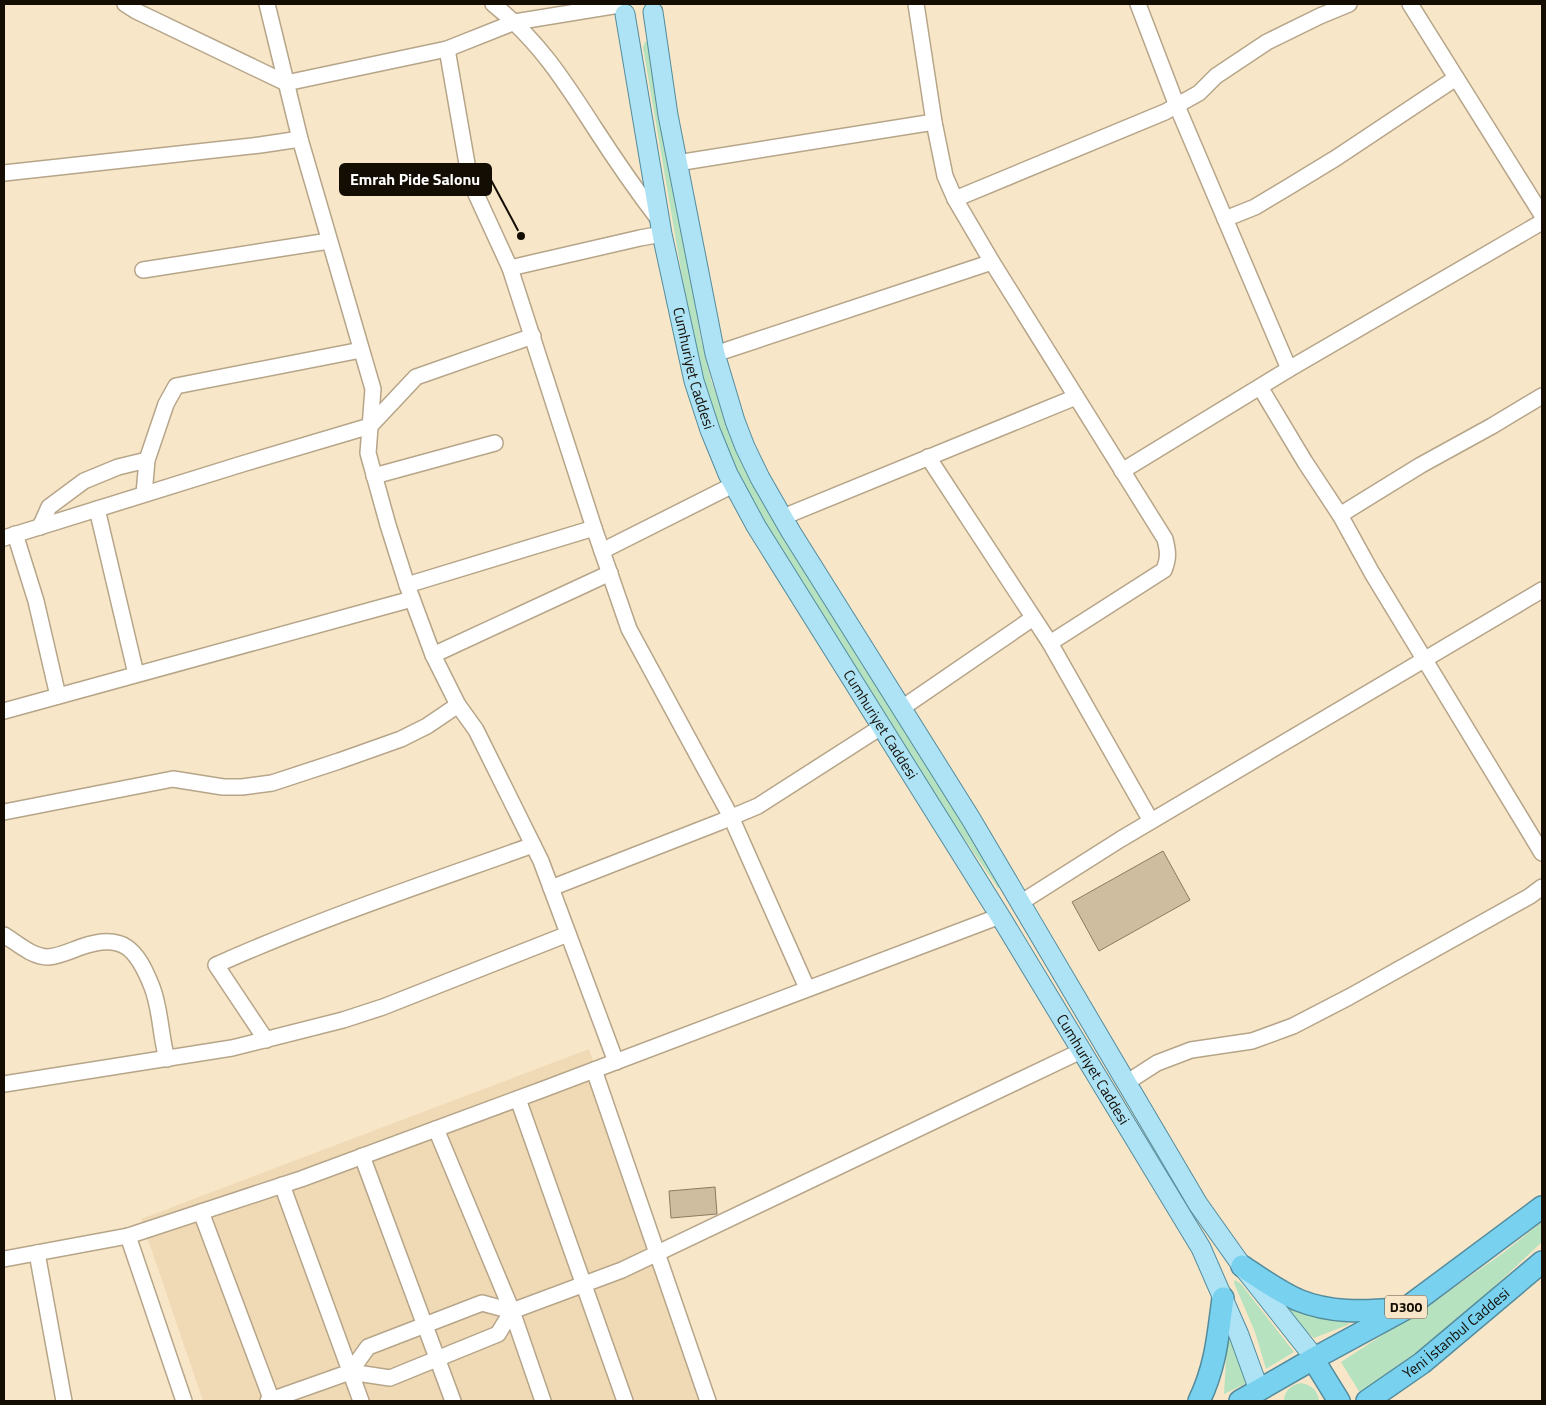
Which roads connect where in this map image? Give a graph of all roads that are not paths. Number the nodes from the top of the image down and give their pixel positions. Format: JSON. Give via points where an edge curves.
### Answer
{"nodes":[{"id":1,"x":125,"y":4,"type":"edge"},
{"id":2,"x":266,"y":4,"type":"edge"},
{"id":3,"x":493,"y":4,"type":"edge"},
{"id":4,"x":916,"y":4,"type":"edge"},
{"id":5,"x":1138,"y":4,"type":"edge"},
{"id":6,"x":1349,"y":4,"type":"edge"},
{"id":7,"x":1410,"y":4,"type":"edge"},
{"id":8,"x":621,"y":7,"type":"edge"},
{"id":9,"x":655,"y":8,"type":"edge"},
{"id":10,"x":515,"y":22,"type":"junction"},
{"id":11,"x":446,"y":49,"type":"junction"},
{"id":12,"x":1456,"y":78,"type":"junction"},
{"id":13,"x":286,"y":83,"type":"junction"},
{"id":14,"x":1177,"y":106,"type":"junction"},
{"id":15,"x":934,"y":122,"type":"junction"},
{"id":16,"x":300,"y":139,"type":"junction"},
{"id":17,"x":678,"y":163,"type":"junction"},
{"id":18,"x":4,"y":173,"type":"edge"},
{"id":19,"x":955,"y":199,"type":"junction"},
{"id":20,"x":1542,"y":215,"type":"edge"},
{"id":21,"x":1225,"y":219,"type":"junction"},
{"id":22,"x":1542,"y":222,"type":"edge"},
{"id":23,"x":661,"y":228,"type":"junction"},
{"id":24,"x":329,"y":241,"type":"junction"},
{"id":25,"x":992,"y":262,"type":"junction"},
{"id":26,"x":510,"y":268,"type":"junction"},
{"id":27,"x":143,"y":270,"type":"dead end"},
{"id":28,"x":533,"y":336,"type":"junction"},
{"id":29,"x":361,"y":350,"type":"junction"},
{"id":30,"x":715,"y":354,"type":"junction"},
{"id":31,"x":1289,"y":369,"type":"junction"},
{"id":32,"x":1260,"y":387,"type":"junction"},
{"id":33,"x":1542,"y":396,"type":"edge"},
{"id":34,"x":1076,"y":397,"type":"junction"},
{"id":35,"x":370,"y":426,"type":"junction"},
{"id":36,"x":494,"y":443,"type":"dead end"},
{"id":37,"x":928,"y":457,"type":"junction"},
{"id":38,"x":147,"y":460,"type":"junction"},
{"id":39,"x":1122,"y":471,"type":"junction"},
{"id":40,"x":374,"y":476,"type":"junction"},
{"id":41,"x":733,"y":485,"type":"junction"},
{"id":42,"x":144,"y":494,"type":"junction"},
{"id":43,"x":97,"y":509,"type":"junction"},
{"id":44,"x":1340,"y":515,"type":"junction"},
{"id":45,"x":782,"y":517,"type":"junction"},
{"id":46,"x":40,"y":527,"type":"junction"},
{"id":47,"x":594,"y":528,"type":"junction"},
{"id":48,"x":9,"y":536,"type":"edge"},
{"id":49,"x":602,"y":551,"type":"junction"},
{"id":50,"x":610,"y":573,"type":"junction"},
{"id":51,"x":1542,"y":590,"type":"edge"},
{"id":52,"x":409,"y":592,"type":"junction"},
{"id":53,"x":1033,"y":618,"type":"junction"},
{"id":54,"x":1050,"y":643,"type":"junction"},
{"id":55,"x":434,"y":655,"type":"junction"},
{"id":56,"x":1424,"y":660,"type":"junction"},
{"id":57,"x":136,"y":674,"type":"junction"},
{"id":58,"x":58,"y":696,"type":"junction"},
{"id":59,"x":458,"y":705,"type":"junction"},
{"id":60,"x":902,"y":708,"type":"junction"},
{"id":61,"x":4,"y":711,"type":"edge"},
{"id":62,"x":881,"y":727,"type":"junction"},
{"id":63,"x":4,"y":810,"type":"edge"},
{"id":64,"x":732,"y":817,"type":"junction"},
{"id":65,"x":1151,"y":822,"type":"junction"},
{"id":66,"x":533,"y":845,"type":"junction"},
{"id":67,"x":1542,"y":853,"type":"edge"},
{"id":68,"x":1542,"y":887,"type":"edge"},
{"id":69,"x":551,"y":888,"type":"junction"},
{"id":70,"x":1020,"y":903,"type":"junction"},
{"id":71,"x":1000,"y":916,"type":"junction"},
{"id":72,"x":568,"y":934,"type":"junction"},
{"id":73,"x":4,"y":935,"type":"edge"},
{"id":74,"x":807,"y":988,"type":"junction"},
{"id":75,"x":266,"y":1040,"type":"junction"},
{"id":76,"x":1081,"y":1051,"type":"junction"},
{"id":77,"x":167,"y":1059,"type":"junction"},
{"id":78,"x":616,"y":1062,"type":"junction"},
{"id":79,"x":594,"y":1070,"type":"junction"},
{"id":80,"x":1126,"y":1083,"type":"junction"},
{"id":81,"x":4,"y":1084,"type":"edge"},
{"id":82,"x":518,"y":1099,"type":"junction"},
{"id":83,"x":436,"y":1129,"type":"junction"},
{"id":84,"x":362,"y":1156,"type":"junction"},
{"id":85,"x":282,"y":1185,"type":"junction"},
{"id":86,"x":1542,"y":1207,"type":"edge"},
{"id":87,"x":201,"y":1212,"type":"junction"},
{"id":88,"x":128,"y":1236,"type":"junction"},
{"id":89,"x":37,"y":1253,"type":"junction"},
{"id":90,"x":656,"y":1253,"type":"junction"},
{"id":91,"x":4,"y":1259,"type":"edge"},
{"id":92,"x":1542,"y":1262,"type":"edge"},
{"id":93,"x":1242,"y":1266,"type":"junction"},
{"id":94,"x":584,"y":1284,"type":"junction"},
{"id":95,"x":1223,"y":1298,"type":"junction"},
{"id":96,"x":1404,"y":1309,"type":"junction"},
{"id":97,"x":512,"y":1311,"type":"junction"},
{"id":98,"x":426,"y":1324,"type":"junction"},
{"id":99,"x":438,"y":1359,"type":"junction"},
{"id":100,"x":1313,"y":1359,"type":"junction"},
{"id":101,"x":1422,"y":1362,"type":"junction"},
{"id":102,"x":350,"y":1372,"type":"junction"},
{"id":103,"x":1262,"y":1396,"type":"edge"},
{"id":104,"x":64,"y":1401,"type":"edge"},
{"id":105,"x":184,"y":1401,"type":"edge"},
{"id":106,"x":270,"y":1401,"type":"edge"},
{"id":107,"x":361,"y":1401,"type":"edge"},
{"id":108,"x":453,"y":1401,"type":"edge"},
{"id":109,"x":543,"y":1401,"type":"edge"},
{"id":110,"x":626,"y":1401,"type":"edge"},
{"id":111,"x":708,"y":1401,"type":"edge"},
{"id":112,"x":1199,"y":1401,"type":"edge"},
{"id":113,"x":1240,"y":1401,"type":"edge"},
{"id":114,"x":1339,"y":1401,"type":"edge"},
{"id":115,"x":1368,"y":1401,"type":"edge"},
{"id":116,"x":1396,"y":1401,"type":"edge"}],
"edges":[{"from":1,"to":13,"type":"street"},
{"from":2,"to":13,"type":"street"},
{"from":3,"to":10,"type":"street"},
{"from":4,"to":15,"type":"street"},
{"from":5,"to":14,"type":"street"},
{"from":6,"to":14,"type":"street","via":[[1268,42]]},
{"from":7,"to":12,"type":"street"},
{"from":8,"to":9,"type":"main road","name":"Cumhuriyet Caddesi","via":[[629,17],[639,19]]},
{"from":8,"to":10,"type":"street"},
{"from":8,"to":23,"type":"main road","name":"Cumhuriyet Caddesi"},
{"from":9,"to":17,"type":"main road","name":"Cumhuriyet Caddesi","via":[[668,115]]},
{"from":10,"to":11,"type":"street"},
{"from":10,"to":23,"type":"street","via":[[571,91]]},
{"from":11,"to":13,"type":"street"},
{"from":11,"to":26,"type":"street","via":[[470,181]]},
{"from":12,"to":20,"type":"street"},
{"from":12,"to":21,"type":"street","via":[[1255,208]]},
{"from":13,"to":16,"type":"street"},
{"from":14,"to":19,"type":"street"},
{"from":14,"to":21,"type":"street"},
{"from":15,"to":17,"type":"street"},
{"from":15,"to":19,"type":"street","via":[[945,176]]},
{"from":16,"to":18,"type":"street"},
{"from":16,"to":24,"type":"street"},
{"from":17,"to":30,"type":"main road","name":"Cumhuriyet Caddesi"},
{"from":19,"to":25,"type":"street"},
{"from":21,"to":31,"type":"street"},
{"from":22,"to":31,"type":"street"},
{"from":23,"to":26,"type":"street","via":[[640,238]]},
{"from":23,"to":41,"type":"main road","name":"Cumhuriyet Caddesi","via":[[694,381]]},
{"from":24,"to":27,"type":"street"},
{"from":24,"to":29,"type":"street"},
{"from":25,"to":30,"type":"street"},
{"from":25,"to":34,"type":"street"},
{"from":26,"to":28,"type":"street"},
{"from":28,"to":35,"type":"street","via":[[416,377]]},
{"from":28,"to":47,"type":"street"},
{"from":29,"to":35,"type":"street","via":[[373,389]]},
{"from":29,"to":38,"type":"street","via":[[176,386],[166,404]]},
{"from":30,"to":45,"type":"main road","name":"Cumhuriyet Caddesi","via":[[745,447]]},
{"from":31,"to":32,"type":"street"},
{"from":32,"to":39,"type":"street"},
{"from":32,"to":44,"type":"street"},
{"from":33,"to":44,"type":"street"},
{"from":34,"to":37,"type":"street"},
{"from":34,"to":39,"type":"street"},
{"from":35,"to":40,"type":"street","via":[[368,453]]},
{"from":35,"to":42,"type":"street"},
{"from":36,"to":40,"type":"street"},
{"from":37,"to":45,"type":"street"},
{"from":37,"to":53,"type":"street"},
{"from":38,"to":42,"type":"street"},
{"from":38,"to":46,"type":"street","via":[[118,467],[84,481],[49,507]]},
{"from":39,"to":54,"type":"street","via":[[1165,539],[1168,562],[1164,570]]},
{"from":40,"to":52,"type":"street"},
{"from":41,"to":49,"type":"street"},
{"from":41,"to":62,"type":"main road","name":"Cumhuriyet Caddesi"},
{"from":42,"to":43,"type":"street"},
{"from":43,"to":46,"type":"street"},
{"from":43,"to":57,"type":"street"},
{"from":44,"to":56,"type":"street"},
{"from":45,"to":60,"type":"main road","name":"Cumhuriyet Caddesi"},
{"from":46,"to":48,"type":"street"},
{"from":47,"to":49,"type":"street"},
{"from":47,"to":52,"type":"street"},
{"from":48,"to":58,"type":"street","via":[[36,601]]},
{"from":49,"to":50,"type":"street"},
{"from":50,"to":55,"type":"street"},
{"from":50,"to":64,"type":"street","via":[[629,629]]},
{"from":51,"to":56,"type":"street"},
{"from":52,"to":55,"type":"street"},
{"from":52,"to":57,"type":"street"},
{"from":53,"to":54,"type":"street"},
{"from":53,"to":60,"type":"street"},
{"from":54,"to":65,"type":"street"},
{"from":55,"to":59,"type":"street"},
{"from":56,"to":65,"type":"street"},
{"from":56,"to":67,"type":"street"},
{"from":57,"to":58,"type":"street"},
{"from":58,"to":61,"type":"street"},
{"from":59,"to":63,"type":"street","via":[[401,739],[272,783],[223,788],[173,779]]},
{"from":59,"to":66,"type":"street","via":[[476,730]]},
{"from":60,"to":70,"type":"main road","name":"Cumhuriyet Caddesi"},
{"from":62,"to":64,"type":"street","via":[[758,806]]},
{"from":62,"to":71,"type":"main road","name":"Cumhuriyet Caddesi"},
{"from":64,"to":69,"type":"street"},
{"from":64,"to":74,"type":"street"},
{"from":65,"to":70,"type":"street"},
{"from":66,"to":69,"type":"street"},
{"from":66,"to":75,"type":"street","via":[[337,916],[216,965]]},
{"from":68,"to":80,"type":"street","via":[[1293,1026],[1252,1041],[1191,1050],[1157,1063]]},
{"from":69,"to":72,"type":"street"},
{"from":70,"to":71,"type":"main road"},
{"from":70,"to":80,"type":"main road","name":"Cumhuriyet Caddesi"},
{"from":71,"to":74,"type":"street"},
{"from":71,"to":76,"type":"main road","name":"Cumhuriyet Caddesi"},
{"from":72,"to":75,"type":"street","via":[[375,1009]]},
{"from":72,"to":78,"type":"street"},
{"from":73,"to":77,"type":"street","via":[[34,954],[47,957],[102,940],[119,942],[132,951],[152,988]]},
{"from":74,"to":78,"type":"street"},
{"from":75,"to":77,"type":"street"},
{"from":76,"to":90,"type":"street"},
{"from":76,"to":95,"type":"main road","name":"Cumhuriyet Caddesi","via":[[1201,1248]]},
{"from":77,"to":81,"type":"street"},
{"from":78,"to":79,"type":"street"},
{"from":79,"to":82,"type":"street"},
{"from":79,"to":90,"type":"street"},
{"from":80,"to":93,"type":"main road","name":"Cumhuriyet Caddesi","via":[[1198,1204]]},
{"from":82,"to":83,"type":"street"},
{"from":82,"to":94,"type":"street"},
{"from":83,"to":84,"type":"street"},
{"from":83,"to":97,"type":"street"},
{"from":84,"to":85,"type":"street"},
{"from":84,"to":98,"type":"street"},
{"from":85,"to":87,"type":"street"},
{"from":85,"to":102,"type":"street"},
{"from":86,"to":96,"type":"highway","number":"D300"},
{"from":87,"to":88,"type":"street"},
{"from":87,"to":106,"type":"street"},
{"from":88,"to":89,"type":"street"},
{"from":88,"to":105,"type":"street"},
{"from":89,"to":91,"type":"street"},
{"from":89,"to":104,"type":"street"},
{"from":90,"to":94,"type":"street"},
{"from":90,"to":111,"type":"street"},
{"from":92,"to":101,"type":"highway","name":"Yeni İstanbul Caddesi"},
{"from":93,"to":96,"type":"highway","via":[[1278,1290],[1315,1305],[1349,1312]]},
{"from":93,"to":100,"type":"main road","name":"Cumhuriyet Caddesi"},
{"from":94,"to":97,"type":"street"},
{"from":94,"to":110,"type":"street"},
{"from":95,"to":103,"type":"main road","name":"Cumhuriyet Caddesi"},
{"from":95,"to":112,"type":"highway","via":[[1215,1356]]},
{"from":96,"to":100,"type":"highway","number":"D300"},
{"from":97,"to":98,"type":"street","via":[[482,1303]]},
{"from":97,"to":99,"type":"street","via":[[498,1334]]},
{"from":97,"to":109,"type":"street"},
{"from":98,"to":99,"type":"street"},
{"from":98,"to":102,"type":"street","via":[[368,1347]]},
{"from":99,"to":102,"type":"street","via":[[390,1378]]},
{"from":99,"to":108,"type":"street"},
{"from":100,"to":103,"type":"highway","number":"D300"},
{"from":100,"to":114,"type":"highway"},
{"from":101,"to":115,"type":"highway","name":"Yeni İstanbul Caddesi"},
{"from":101,"to":116,"type":"highway"},
{"from":102,"to":106,"type":"street"},
{"from":102,"to":107,"type":"street"},
{"from":103,"to":113,"type":"highway","number":"D300"}]}
